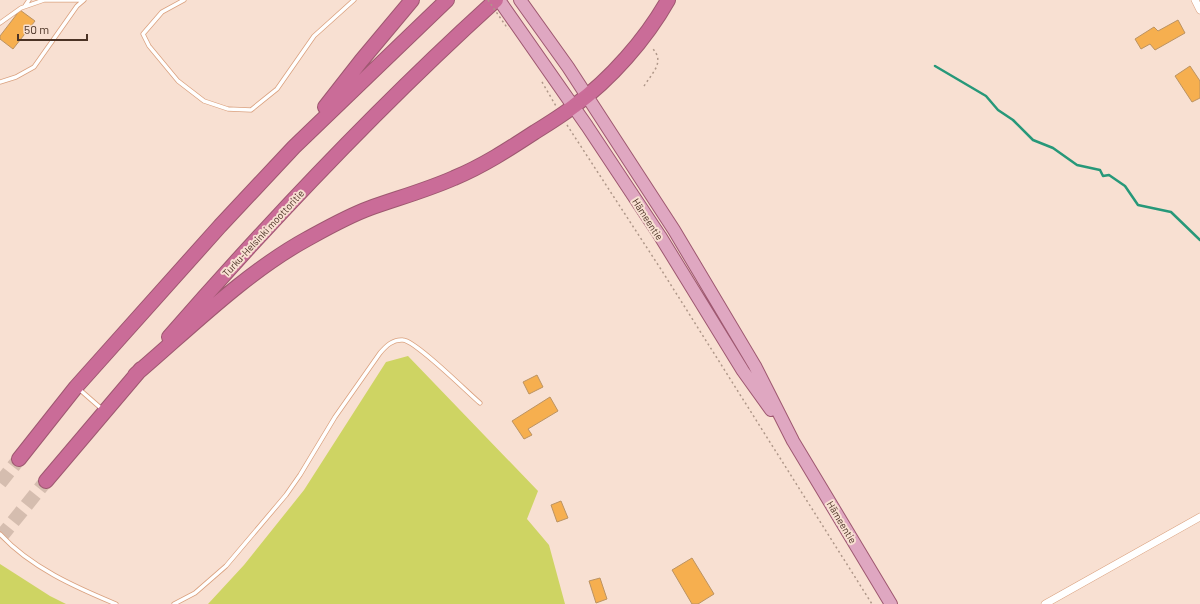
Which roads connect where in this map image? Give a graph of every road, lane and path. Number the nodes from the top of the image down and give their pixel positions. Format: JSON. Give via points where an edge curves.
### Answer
{"nodes":[{"id":1,"x":29,"y":0,"type":"edge"},
{"id":2,"x":84,"y":0,"type":"edge"},
{"id":3,"x":184,"y":0,"type":"edge"},
{"id":4,"x":354,"y":0,"type":"edge"},
{"id":5,"x":412,"y":0,"type":"edge"},
{"id":6,"x":447,"y":0,"type":"edge"},
{"id":7,"x":488,"y":0,"type":"edge"},
{"id":8,"x":497,"y":0,"type":"edge"},
{"id":9,"x":520,"y":0,"type":"edge"},
{"id":10,"x":668,"y":0,"type":"edge"},
{"id":11,"x":1195,"y":0,"type":"edge"},
{"id":12,"x":25,"y":6,"type":"junction"},
{"id":13,"x":1200,"y":10,"type":"edge"},
{"id":14,"x":0,"y":23,"type":"edge"},
{"id":15,"x":512,"y":26,"type":"junction"},
{"id":16,"x":648,"y":44,"type":"dead end"},
{"id":17,"x":0,"y":82,"type":"edge"},
{"id":18,"x":644,"y":86,"type":"dead end"},
{"id":19,"x":587,"y":96,"type":"junction"},
{"id":20,"x":574,"y":106,"type":"junction"},
{"id":21,"x":560,"y":115,"type":"junction"},
{"id":22,"x":294,"y":147,"type":"junction"},
{"id":23,"x":135,"y":375,"type":"junction"},
{"id":24,"x":76,"y":387,"type":"junction"},
{"id":25,"x":480,"y":403,"type":"dead end"},
{"id":26,"x":104,"y":411,"type":"junction"},
{"id":27,"x":793,"y":441,"type":"junction"},
{"id":28,"x":19,"y":459,"type":"tunnel mouth"},
{"id":29,"x":46,"y":481,"type":"tunnel mouth"},
{"id":30,"x":1200,"y":517,"type":"edge"},
{"id":31,"x":0,"y":534,"type":"edge"},
{"id":32,"x":116,"y":604,"type":"edge"},
{"id":33,"x":174,"y":604,"type":"edge"},
{"id":34,"x":872,"y":604,"type":"edge"},
{"id":35,"x":891,"y":604,"type":"edge"},
{"id":36,"x":1045,"y":604,"type":"edge"}],
"edges":[{"from":1,"to":12,"type":"lane"},
{"from":2,"to":12,"type":"lane","via":[[44,0]]},
{"from":2,"to":17,"type":"lane","via":[[77,6],[34,67]]},
{"from":3,"to":4,"type":"lane","via":[[162,12],[143,34],[149,46],[178,81],[204,101],[228,109],[251,110],[277,89],[314,36]]},
{"from":5,"to":22,"type":"highway"},
{"from":6,"to":22,"type":"highway"},
{"from":7,"to":15,"type":"path","bridge":true},
{"from":8,"to":15,"type":"main road","name":"Hämeentie"},
{"from":8,"to":23,"type":"highway","name":"Turku-Helsinki moottoritie","via":[[385,105],[289,203]]},
{"from":9,"to":19,"type":"main road","name":"Hämeentie"},
{"from":10,"to":19,"type":"highway","via":[[649,30],[623,61]]},
{"from":11,"to":13,"type":"street"},
{"from":12,"to":14,"type":"lane"},
{"from":15,"to":20,"type":"main road","name":"Hämeentie"},
{"from":16,"to":18,"type":"path","via":[[659,59]]},
{"from":19,"to":20,"type":"highway"},
{"from":19,"to":27,"type":"main road","name":"Hämeentie","via":[[678,236],[755,366]]},
{"from":20,"to":21,"type":"highway"},
{"from":20,"to":27,"type":"main road","name":"Hämeentie","via":[[660,236],[742,372]]},
{"from":21,"to":23,"type":"highway","via":[[509,150],[468,172],[368,209],[290,248],[247,279]]},
{"from":21,"to":34,"type":"path","via":[[664,274]]},
{"from":22,"to":24,"type":"highway"},
{"from":23,"to":26,"type":"highway","name":"Turku-Helsinki moottoritie"},
{"from":24,"to":26,"type":"lane"},
{"from":24,"to":28,"type":"highway"},
{"from":25,"to":33,"type":"lane","via":[[410,342],[399,340],[386,346],[335,417],[286,495],[226,566],[195,593]]},
{"from":26,"to":29,"type":"highway","name":"Turku-Helsinki moottoritie"},
{"from":27,"to":35,"type":"main road","name":"Hämeentie"},
{"from":30,"to":36,"type":"street"},
{"from":31,"to":32,"type":"lane","via":[[34,562],[58,577]]}]}
